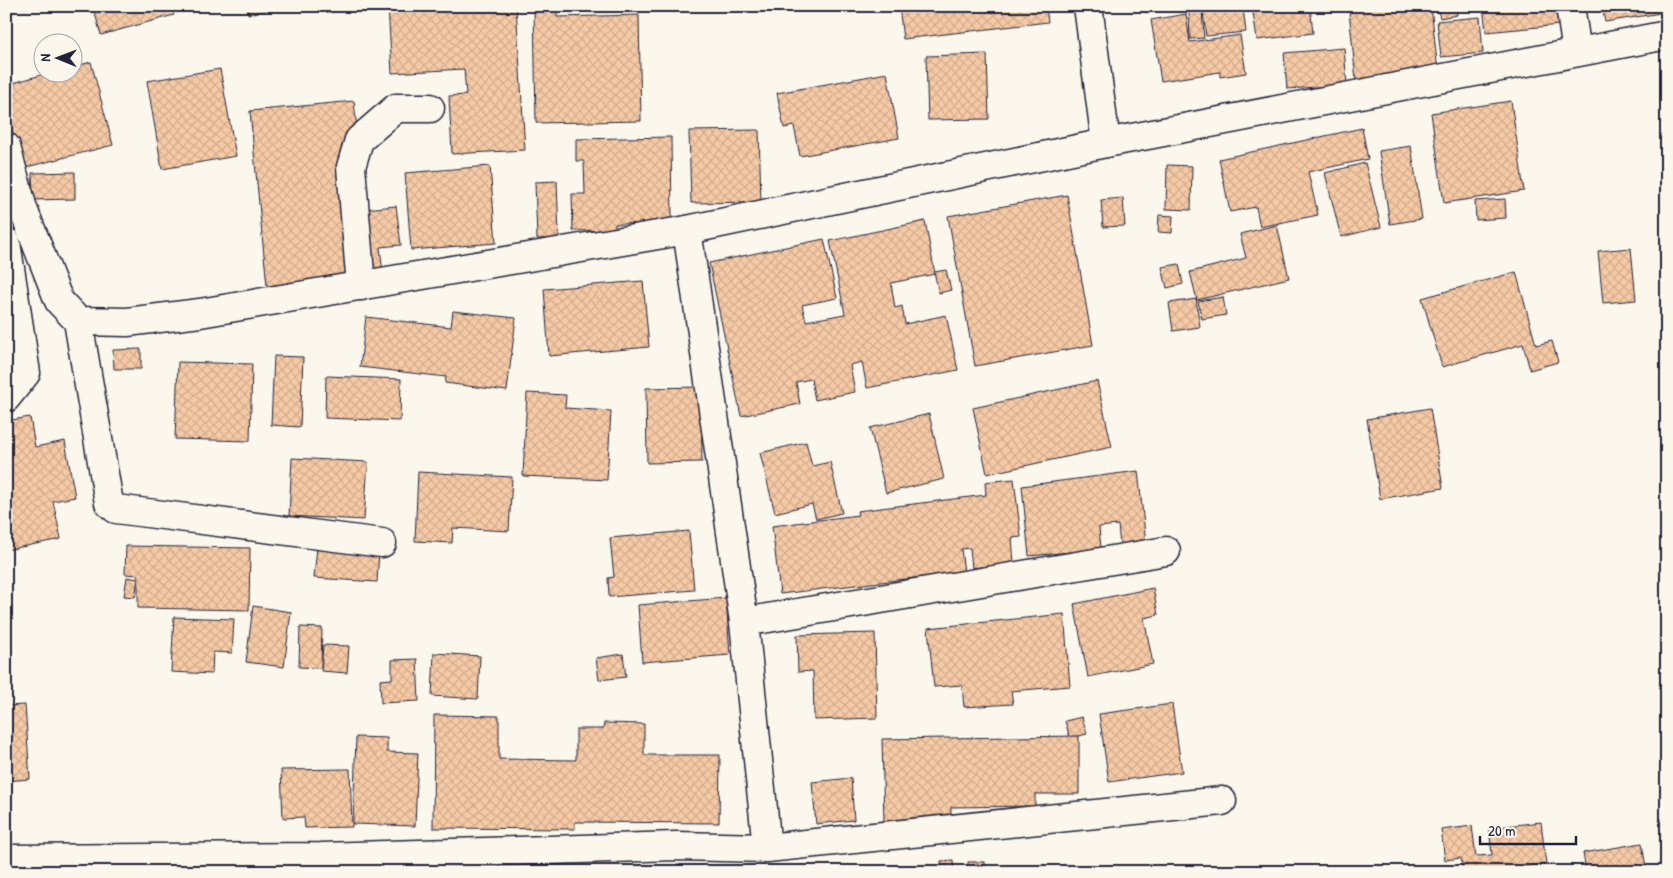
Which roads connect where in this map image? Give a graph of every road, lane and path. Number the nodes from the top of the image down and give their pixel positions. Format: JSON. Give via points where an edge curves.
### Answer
{"nodes":[{"id":1,"x":1088,"y":6,"type":"edge"},
{"id":2,"x":1570,"y":6,"type":"edge"},
{"id":3,"x":1667,"y":35,"type":"edge"},
{"id":4,"x":1577,"y":52,"type":"junction"},
{"id":5,"x":430,"y":108,"type":"dead end"},
{"id":6,"x":1106,"y":143,"type":"junction"},
{"id":7,"x":6,"y":147,"type":"edge"},
{"id":8,"x":687,"y":230,"type":"junction"},
{"id":9,"x":6,"y":242,"type":"edge"},
{"id":10,"x":361,"y":286,"type":"junction"},
{"id":11,"x":78,"y":321,"type":"junction"},
{"id":12,"x":6,"y":398,"type":"edge"},
{"id":13,"x":382,"y":543,"type":"dead end"},
{"id":14,"x":1166,"y":551,"type":"dead end"},
{"id":15,"x":744,"y":622,"type":"junction"},
{"id":16,"x":1222,"y":801,"type":"dead end"},
{"id":17,"x":767,"y":848,"type":"junction"},
{"id":18,"x":6,"y":859,"type":"edge"},
{"id":19,"x":321,"y":865,"type":"edge"}],
"edges":[{"from":1,"to":6,"type":"street"},
{"from":2,"to":4,"type":"street"},
{"from":3,"to":4,"type":"street"},
{"from":4,"to":6,"type":"street"},
{"from":5,"to":10,"type":"street","via":[[396,108],[359,140],[351,167]]},
{"from":6,"to":8,"type":"street"},
{"from":7,"to":11,"type":"street","via":[[23,209],[58,301]]},
{"from":8,"to":10,"type":"street"},
{"from":8,"to":15,"type":"street"},
{"from":9,"to":12,"type":"street","via":[[26,373]]},
{"from":10,"to":11,"type":"street","via":[[200,314],[127,322]]},
{"from":11,"to":13,"type":"street","via":[[106,494],[116,509]]},
{"from":14,"to":15,"type":"street"},
{"from":15,"to":17,"type":"street"},
{"from":16,"to":17,"type":"street"},
{"from":17,"to":19,"type":"street","via":[[676,846]]},
{"from":18,"to":19,"type":"street"}]}
